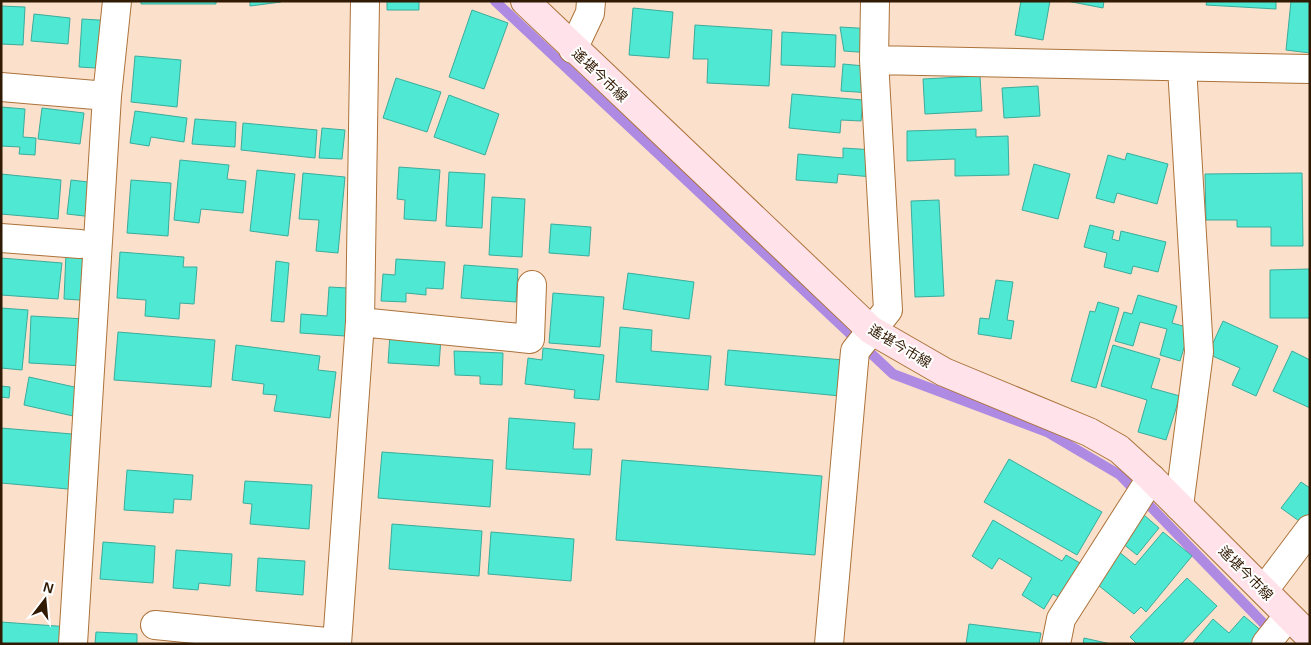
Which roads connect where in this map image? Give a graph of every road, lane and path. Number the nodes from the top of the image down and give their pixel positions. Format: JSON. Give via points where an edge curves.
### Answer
{"nodes":[{"id":1,"x":117,"y":1,"type":"edge"},
{"id":2,"x":365,"y":1,"type":"edge"},
{"id":3,"x":525,"y":1,"type":"edge"},
{"id":4,"x":591,"y":1,"type":"edge"},
{"id":5,"x":875,"y":1,"type":"edge"},
{"id":6,"x":573,"y":49,"type":"junction"},
{"id":7,"x":874,"y":60,"type":"junction"},
{"id":8,"x":1182,"y":66,"type":"junction"},
{"id":9,"x":1310,"y":69,"type":"edge"},
{"id":10,"x":1,"y":87,"type":"edge"},
{"id":11,"x":107,"y":96,"type":"junction"},
{"id":12,"x":1,"y":238,"type":"edge"},
{"id":13,"x":80,"y":244,"type":"dead end"},
{"id":14,"x":532,"y":285,"type":"dead end"},
{"id":15,"x":360,"y":322,"type":"junction"},
{"id":16,"x":871,"y":330,"type":"junction"},
{"id":17,"x":1151,"y":478,"type":"junction"},
{"id":18,"x":1179,"y":506,"type":"junction"},
{"id":19,"x":1310,"y":529,"type":"edge"},
{"id":20,"x":1264,"y":590,"type":"junction"},
{"id":21,"x":1288,"y":616,"type":"junction"},
{"id":22,"x":155,"y":625,"type":"dead end"},
{"id":23,"x":1310,"y":638,"type":"edge"},
{"id":24,"x":337,"y":643,"type":"edge"},
{"id":25,"x":73,"y":644,"type":"edge"},
{"id":26,"x":829,"y":644,"type":"edge"},
{"id":27,"x":1056,"y":644,"type":"edge"},
{"id":28,"x":1266,"y":644,"type":"edge"}],
"edges":[{"from":1,"to":11,"type":"street"},
{"from":2,"to":15,"type":"street"},
{"from":3,"to":6,"type":"main road","name":"遙堪今市線"},
{"from":4,"to":6,"type":"street","via":[[590,13]]},
{"from":5,"to":7,"type":"street"},
{"from":6,"to":16,"type":"main road","name":"遙堪今市線"},
{"from":7,"to":8,"type":"street"},
{"from":7,"to":16,"type":"street","via":[[888,310]]},
{"from":8,"to":9,"type":"street"},
{"from":8,"to":18,"type":"street","via":[[1199,352]]},
{"from":10,"to":11,"type":"street"},
{"from":11,"to":25,"type":"street"},
{"from":12,"to":13,"type":"street"},
{"from":14,"to":15,"type":"street","via":[[530,339]]},
{"from":15,"to":24,"type":"street"},
{"from":16,"to":17,"type":"main road","name":"遙堪今市線","via":[[944,372],[1088,432],[1119,449]]},
{"from":16,"to":26,"type":"street","via":[[855,352]]},
{"from":17,"to":18,"type":"main road","name":"遙堪今市線"},
{"from":17,"to":27,"type":"street","via":[[1061,619]]},
{"from":18,"to":20,"type":"main road","name":"遙堪今市線"},
{"from":19,"to":20,"type":"street"},
{"from":20,"to":21,"type":"main road","name":"遙堪今市線"},
{"from":21,"to":23,"type":"main road","name":"遙堪今市線"},
{"from":21,"to":28,"type":"street"},
{"from":22,"to":24,"type":"street"}]}
